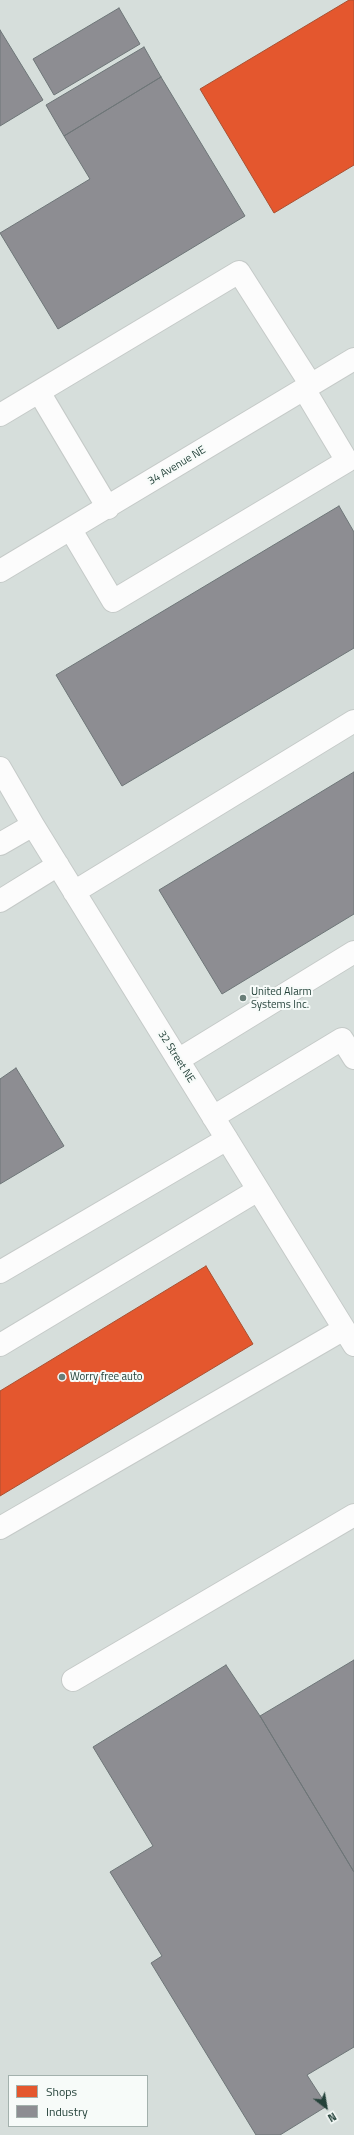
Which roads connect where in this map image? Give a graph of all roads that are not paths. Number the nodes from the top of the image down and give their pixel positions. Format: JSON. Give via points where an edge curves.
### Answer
{"nodes":[{"id":1,"x":354,"y":359,"type":"edge"},
{"id":2,"x":308,"y":387,"type":"junction"},
{"id":3,"x":39,"y":392,"type":"junction"},
{"id":4,"x":0,"y":415,"type":"edge"},
{"id":5,"x":350,"y":467,"type":"edge"},
{"id":6,"x":108,"y":508,"type":"junction"},
{"id":7,"x":71,"y":530,"type":"junction"},
{"id":8,"x":0,"y":571,"type":"edge"},
{"id":9,"x":354,"y":721,"type":"edge"},
{"id":10,"x":0,"y":768,"type":"edge"},
{"id":11,"x":33,"y":825,"type":"junction"},
{"id":12,"x":0,"y":844,"type":"edge"},
{"id":13,"x":58,"y":865,"type":"junction"},
{"id":14,"x":74,"y":892,"type":"junction"},
{"id":15,"x":0,"y":901,"type":"edge"},
{"id":16,"x":354,"y":952,"type":"edge"},
{"id":17,"x":354,"y":1058,"type":"edge"},
{"id":18,"x":178,"y":1060,"type":"junction"},
{"id":19,"x":214,"y":1117,"type":"junction"},
{"id":20,"x":227,"y":1139,"type":"junction"},
{"id":21,"x":258,"y":1190,"type":"junction"},
{"id":22,"x":0,"y":1272,"type":"edge"},
{"id":23,"x":349,"y":1337,"type":"edge"},
{"id":24,"x":0,"y":1345,"type":"edge"},
{"id":25,"x":354,"y":1515,"type":"edge"},
{"id":26,"x":0,"y":1528,"type":"edge"},
{"id":27,"x":73,"y":1680,"type":"dead end"}],
"edges":[{"from":1,"to":2,"type":"street","name":"34 Avenue NE"},
{"from":2,"to":3,"type":"street","via":[[239,272]]},
{"from":2,"to":5,"type":"street"},
{"from":2,"to":6,"type":"street","name":"34 Avenue NE"},
{"from":3,"to":4,"type":"street"},
{"from":3,"to":6,"type":"street"},
{"from":5,"to":7,"type":"street","via":[[113,601]]},
{"from":6,"to":7,"type":"street","name":"34 Avenue NE"},
{"from":7,"to":8,"type":"street","name":"34 Avenue NE"},
{"from":9,"to":14,"type":"street"},
{"from":10,"to":11,"type":"street","name":"32 Street NE"},
{"from":11,"to":12,"type":"street"},
{"from":11,"to":13,"type":"street","name":"32 Street NE"},
{"from":13,"to":14,"type":"street","name":"32 Street NE"},
{"from":13,"to":15,"type":"street"},
{"from":14,"to":18,"type":"street","name":"32 Street NE"},
{"from":16,"to":18,"type":"street"},
{"from":17,"to":19,"type":"street","via":[[342,1039]]},
{"from":18,"to":19,"type":"street","name":"32 Street NE"},
{"from":19,"to":20,"type":"street","name":"32 Street NE"},
{"from":20,"to":21,"type":"street","name":"32 Street NE"},
{"from":20,"to":22,"type":"street"},
{"from":21,"to":23,"type":"street","name":"32 Street NE"},
{"from":21,"to":24,"type":"street"},
{"from":23,"to":26,"type":"street"},
{"from":25,"to":27,"type":"street"}]}
